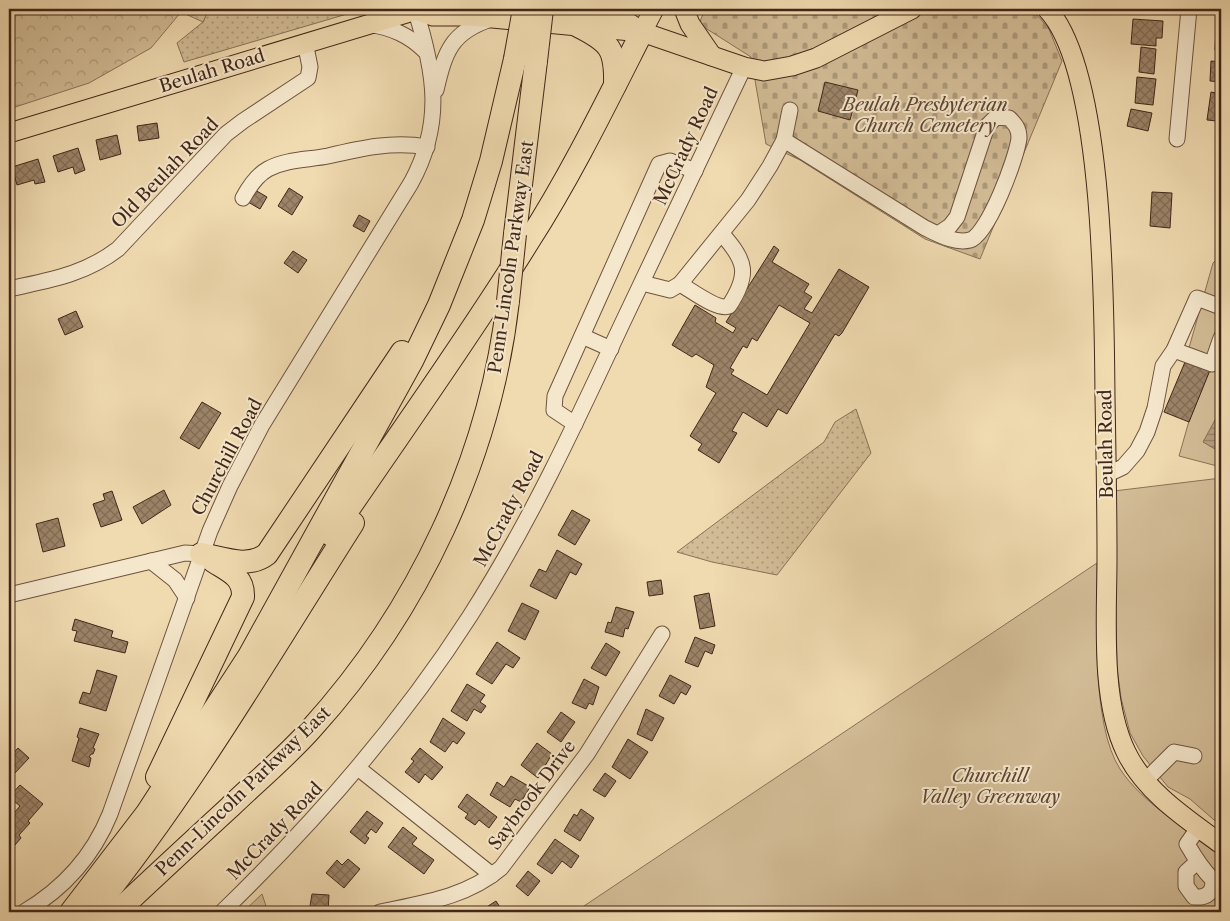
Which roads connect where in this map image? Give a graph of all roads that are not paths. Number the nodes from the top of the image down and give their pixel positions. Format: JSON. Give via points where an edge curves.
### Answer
{"nodes":[{"id":1,"x":417,"y":9,"type":"edge"},
{"id":2,"x":524,"y":9,"type":"edge"},
{"id":3,"x":542,"y":9,"type":"edge"},
{"id":4,"x":552,"y":9,"type":"edge"},
{"id":5,"x":654,"y":9,"type":"edge"},
{"id":6,"x":684,"y":9,"type":"edge"},
{"id":7,"x":912,"y":9,"type":"edge"},
{"id":8,"x":1047,"y":9,"type":"edge"},
{"id":9,"x":1190,"y":9,"type":"edge"},
{"id":10,"x":602,"y":11,"type":"edge"},
{"id":11,"x":495,"y":18,"type":"junction"},
{"id":12,"x":365,"y":24,"type":"junction"},
{"id":13,"x":578,"y":26,"type":"junction"},
{"id":14,"x":642,"y":32,"type":"junction"},
{"id":15,"x":305,"y":42,"type":"junction"},
{"id":16,"x":426,"y":51,"type":"junction"},
{"id":17,"x":712,"y":56,"type":"junction"},
{"id":18,"x":526,"y":60,"type":"junction"},
{"id":19,"x":744,"y":67,"type":"junction"},
{"id":20,"x":615,"y":88,"type":"junction"},
{"id":21,"x":434,"y":99,"type":"junction"},
{"id":22,"x":790,"y":110,"type":"dead end"},
{"id":23,"x":9,"y":133,"type":"edge"},
{"id":24,"x":1177,"y":139,"type":"dead end"},
{"id":25,"x":784,"y":140,"type":"junction"},
{"id":26,"x":428,"y":147,"type":"junction"},
{"id":27,"x":695,"y":171,"type":"junction"},
{"id":28,"x":243,"y":198,"type":"dead end"},
{"id":29,"x":722,"y":234,"type":"junction"},
{"id":30,"x":938,"y":234,"type":"junction"},
{"id":31,"x":451,"y":278,"type":"junction"},
{"id":32,"x":642,"y":283,"type":"junction"},
{"id":33,"x":680,"y":284,"type":"junction"},
{"id":34,"x":9,"y":289,"type":"edge"},
{"id":35,"x":1221,"y":307,"type":"edge"},
{"id":36,"x":582,"y":336,"type":"junction"},
{"id":37,"x":1221,"y":338,"type":"edge"},
{"id":38,"x":611,"y":349,"type":"junction"},
{"id":39,"x":1174,"y":350,"type":"junction"},
{"id":40,"x":453,"y":358,"type":"junction"},
{"id":41,"x":575,"y":424,"type":"junction"},
{"id":42,"x":1106,"y":476,"type":"junction"},
{"id":43,"x":201,"y":554,"type":"junction"},
{"id":44,"x":151,"y":561,"type":"junction"},
{"id":45,"x":9,"y":595,"type":"edge"},
{"id":46,"x":187,"y":598,"type":"junction"},
{"id":47,"x":662,"y":634,"type":"dead end"},
{"id":48,"x":249,"y":656,"type":"junction"},
{"id":49,"x":1194,"y":756,"type":"dead end"},
{"id":50,"x":358,"y":768,"type":"junction"},
{"id":51,"x":1145,"y":781,"type":"junction"},
{"id":52,"x":1199,"y":827,"type":"junction"},
{"id":53,"x":1221,"y":844,"type":"edge"},
{"id":54,"x":122,"y":846,"type":"junction"},
{"id":55,"x":1197,"y":862,"type":"dead end"},
{"id":56,"x":492,"y":876,"type":"junction"},
{"id":57,"x":24,"y":912,"type":"edge"},
{"id":58,"x":71,"y":912,"type":"edge"},
{"id":59,"x":92,"y":912,"type":"edge"},
{"id":60,"x":117,"y":912,"type":"edge"},
{"id":61,"x":222,"y":912,"type":"edge"},
{"id":62,"x":380,"y":912,"type":"edge"}],
"edges":[{"from":1,"to":11,"type":"main road","via":[[432,16]]},
{"from":1,"to":12,"type":"main road","name":"Beulah Road"},
{"from":1,"to":16,"type":"street","name":"Churchill Road"},
{"from":2,"to":18,"type":"highway","name":"Penn-Lincoln Parkway East","bridge":true},
{"from":3,"to":18,"type":"highway","name":"Penn-Lincoln Parkway East","bridge":true},
{"from":4,"to":10,"type":"main road"},
{"from":5,"to":14,"type":"main road"},
{"from":6,"to":17,"type":"main road","via":[[690,24]]},
{"from":7,"to":19,"type":"main road","via":[[804,63],[772,70]]},
{"from":8,"to":42,"type":"main road","name":"Beulah Road","via":[[1060,27],[1074,64],[1094,165],[1104,342]]},
{"from":9,"to":24,"type":"street"},
{"from":10,"to":14,"type":"main road","via":[[619,16]]},
{"from":11,"to":13,"type":"main road"},
{"from":11,"to":21,"type":"street","via":[[467,29],[451,45],[442,65]]},
{"from":12,"to":15,"type":"main road","name":"Beulah Road"},
{"from":12,"to":16,"type":"street","via":[[399,32],[412,38]]},
{"from":13,"to":14,"type":"main road"},
{"from":13,"to":20,"type":"highway","via":[[610,47]]},
{"from":14,"to":17,"type":"main road"},
{"from":14,"to":20,"type":"highway"},
{"from":15,"to":23,"type":"main road","name":"Beulah Road"},
{"from":15,"to":34,"type":"street","name":"Old Beulah Road","via":[[310,67],[308,78],[226,134],[118,250],[81,272]]},
{"from":16,"to":21,"type":"street","name":"Churchill Road"},
{"from":17,"to":19,"type":"main road"},
{"from":18,"to":31,"type":"highway","name":"Penn-Lincoln Parkway East"},
{"from":18,"to":60,"type":"highway","name":"Penn-Lincoln Parkway East","bridge":true,"via":[[516,234],[497,367],[474,452],[439,539],[395,619],[311,729]]},
{"from":19,"to":27,"type":"street","name":"McCrady Road"},
{"from":20,"to":40,"type":"highway","via":[[542,219]]},
{"from":21,"to":26,"type":"street","name":"Churchill Road"},
{"from":22,"to":25,"type":"street"},
{"from":25,"to":29,"type":"street","via":[[748,200]]},
{"from":25,"to":30,"type":"street","via":[[872,197]]},
{"from":26,"to":28,"type":"street","via":[[384,145],[288,161],[267,170],[251,184]]},
{"from":26,"to":43,"type":"street","name":"Churchill Road","via":[[411,183],[245,456]]},
{"from":27,"to":32,"type":"street","name":"McCrady Road"},
{"from":27,"to":36,"type":"street","via":[[670,161],[659,164]]},
{"from":29,"to":33,"type":"street"},
{"from":29,"to":33,"type":"street","via":[[741,259],[741,282],[729,306],[714,304]]},
{"from":30,"to":30,"type":"street","via":[[954,240],[969,240],[978,236],[987,223],[1013,161],[1019,137],[1017,125],[1009,118],[996,117],[987,126],[956,217]]},
{"from":31,"to":43,"type":"highway","via":[[267,554],[249,562]]},
{"from":31,"to":48,"type":"highway","name":"Penn-Lincoln Parkway East","via":[[412,361]]},
{"from":32,"to":33,"type":"street","via":[[670,290]]},
{"from":32,"to":38,"type":"street","name":"McCrady Road"},
{"from":35,"to":39,"type":"street","via":[[1197,298]]},
{"from":36,"to":38,"type":"street"},
{"from":36,"to":41,"type":"street","via":[[555,396],[554,410]]},
{"from":37,"to":39,"type":"street","via":[[1212,364]]},
{"from":38,"to":41,"type":"street","name":"McCrady Road"},
{"from":39,"to":42,"type":"street","via":[[1163,366],[1155,408],[1137,451],[1123,467]]},
{"from":40,"to":48,"type":"highway"},
{"from":40,"to":59,"type":"highway","via":[[400,450],[185,786]]},
{"from":41,"to":50,"type":"street","name":"McCrady Road","via":[[528,518],[476,607],[420,689]]},
{"from":42,"to":51,"type":"main road","name":"Beulah Road","via":[[1107,630],[1112,714],[1126,752]]},
{"from":43,"to":44,"type":"street","via":[[185,553]]},
{"from":43,"to":46,"type":"street","name":"Churchill Road"},
{"from":43,"to":54,"type":"highway","via":[[239,579],[243,597]]},
{"from":44,"to":45,"type":"street"},
{"from":44,"to":46,"type":"street","via":[[175,580]]},
{"from":46,"to":57,"type":"street","name":"Churchill Road","via":[[105,826],[63,884]]},
{"from":47,"to":56,"type":"street","name":"Saybrook Drive","via":[[616,712],[561,792]]},
{"from":48,"to":54,"type":"highway","name":"Penn-Lincoln Parkway East"},
{"from":49,"to":51,"type":"street","via":[[1174,752]]},
{"from":50,"to":56,"type":"street"},
{"from":50,"to":61,"type":"street","name":"McCrady Road","via":[[306,827]]},
{"from":51,"to":52,"type":"main road","name":"Beulah Road"},
{"from":52,"to":53,"type":"main road","name":"Beulah Road"},
{"from":52,"to":55,"type":"street","via":[[1187,844]]},
{"from":54,"to":58,"type":"highway","name":"Penn-Lincoln Parkway East"},
{"from":56,"to":62,"type":"street","name":"Saybrook Drive","via":[[450,896]]}]}
